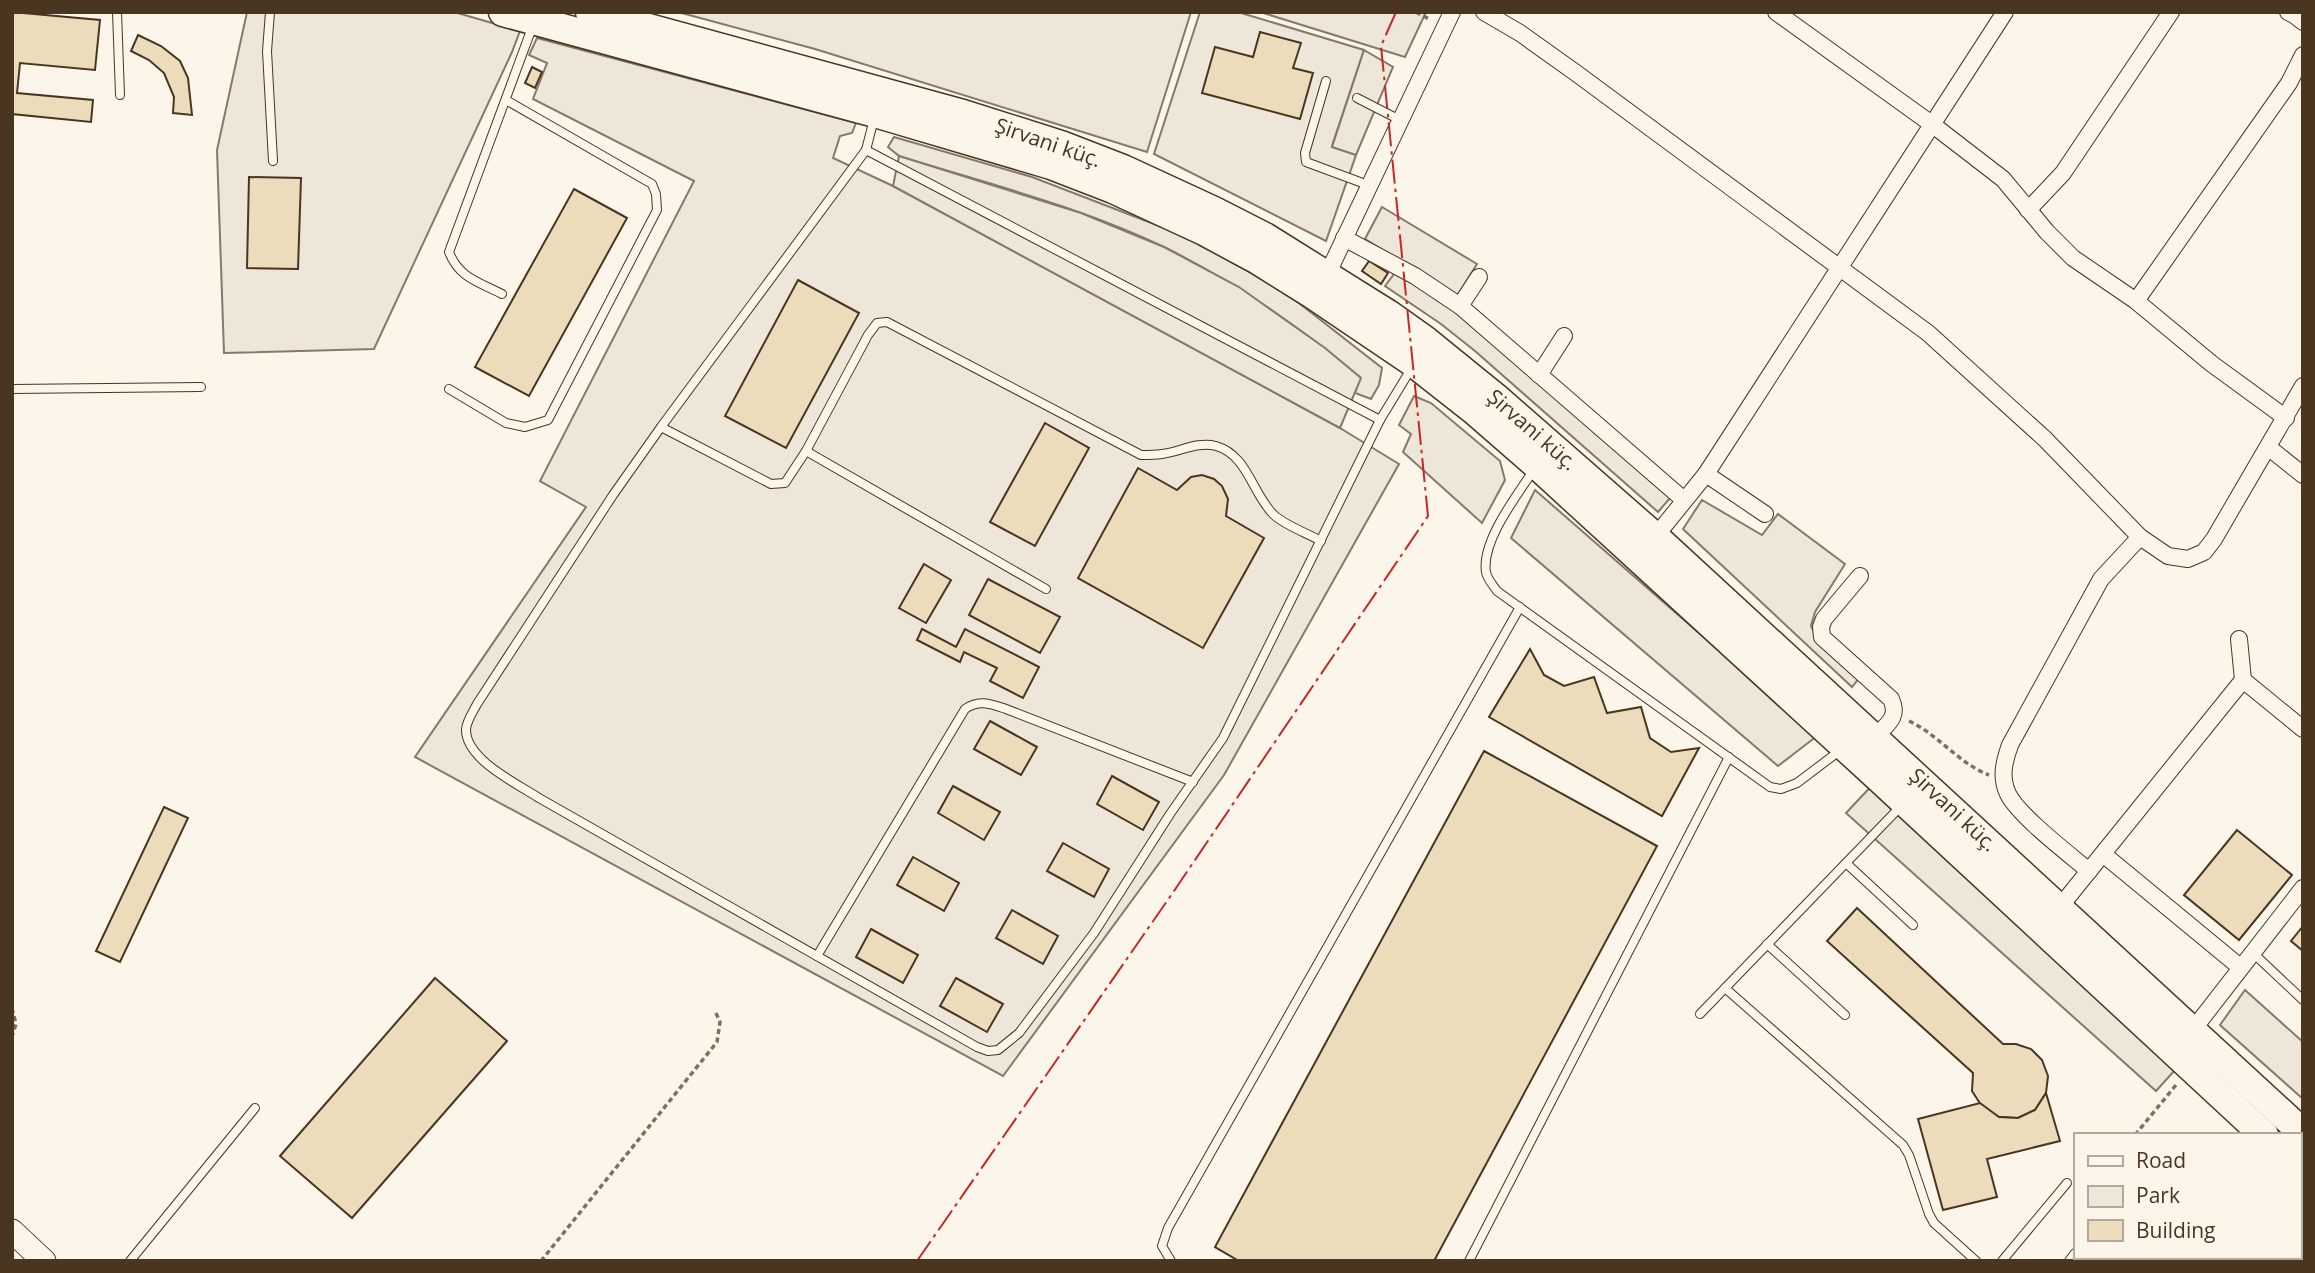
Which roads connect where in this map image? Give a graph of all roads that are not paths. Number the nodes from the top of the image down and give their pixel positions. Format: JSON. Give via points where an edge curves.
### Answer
{"nodes":[{"id":1,"x":117,"y":12,"type":"edge"},
{"id":2,"x":270,"y":12,"type":"edge"},
{"id":3,"x":503,"y":12,"type":"edge"},
{"id":4,"x":590,"y":12,"type":"edge"},
{"id":5,"x":1452,"y":12,"type":"edge"},
{"id":6,"x":1484,"y":12,"type":"edge"},
{"id":7,"x":1776,"y":12,"type":"edge"},
{"id":8,"x":2005,"y":12,"type":"edge"},
{"id":9,"x":2171,"y":12,"type":"edge"},
{"id":10,"x":2288,"y":12,"type":"edge"},
{"id":11,"x":535,"y":21,"type":"junction"},
{"id":12,"x":2303,"y":22,"type":"edge"},
{"id":13,"x":2303,"y":55,"type":"edge"},
{"id":14,"x":1326,"y":81,"type":"dead end"},
{"id":15,"x":120,"y":95,"type":"dead end"},
{"id":16,"x":1357,"y":99,"type":"dead end"},
{"id":17,"x":506,"y":100,"type":"junction"},
{"id":18,"x":875,"y":113,"type":"junction"},
{"id":19,"x":1400,"y":120,"type":"junction"},
{"id":20,"x":1933,"y":125,"type":"junction"},
{"id":21,"x":866,"y":150,"type":"junction"},
{"id":22,"x":273,"y":161,"type":"dead end"},
{"id":23,"x":1368,"y":185,"type":"junction"},
{"id":24,"x":2028,"y":210,"type":"junction"},
{"id":25,"x":1344,"y":238,"type":"junction"},
{"id":26,"x":1839,"y":267,"type":"junction"},
{"id":27,"x":1327,"y":275,"type":"junction"},
{"id":28,"x":1479,"y":277,"type":"dead end"},
{"id":29,"x":502,"y":294,"type":"dead end"},
{"id":30,"x":2136,"y":301,"type":"junction"},
{"id":31,"x":1460,"y":306,"type":"junction"},
{"id":32,"x":1564,"y":336,"type":"dead end"},
{"id":33,"x":1414,"y":363,"type":"junction"},
{"id":34,"x":1539,"y":375,"type":"junction"},
{"id":35,"x":2303,"y":386,"type":"edge"},
{"id":36,"x":201,"y":387,"type":"dead end"},
{"id":37,"x":12,"y":389,"type":"edge"},
{"id":38,"x":450,"y":389,"type":"dead end"},
{"id":39,"x":2286,"y":418,"type":"junction"},
{"id":40,"x":1380,"y":420,"type":"junction"},
{"id":41,"x":661,"y":427,"type":"junction"},
{"id":42,"x":2268,"y":447,"type":"junction"},
{"id":43,"x":806,"y":451,"type":"junction"},
{"id":44,"x":1537,"y":465,"type":"junction"},
{"id":45,"x":1706,"y":474,"type":"junction"},
{"id":46,"x":2303,"y":475,"type":"edge"},
{"id":47,"x":1684,"y":500,"type":"junction"},
{"id":48,"x":1765,"y":514,"type":"dead end"},
{"id":49,"x":1655,"y":537,"type":"junction"},
{"id":50,"x":2140,"y":537,"type":"junction"},
{"id":51,"x":1321,"y":541,"type":"junction"},
{"id":52,"x":1860,"y":576,"type":"dead end"},
{"id":53,"x":1046,"y":589,"type":"dead end"},
{"id":54,"x":1520,"y":607,"type":"junction"},
{"id":55,"x":2239,"y":639,"type":"dead end"},
{"id":56,"x":2243,"y":680,"type":"junction"},
{"id":57,"x":2303,"y":729,"type":"edge"},
{"id":58,"x":1874,"y":738,"type":"junction"},
{"id":59,"x":1845,"y":747,"type":"junction"},
{"id":60,"x":1729,"y":757,"type":"junction"},
{"id":61,"x":1194,"y":782,"type":"junction"},
{"id":62,"x":1905,"y":802,"type":"junction"},
{"id":63,"x":2104,"y":854,"type":"junction"},
{"id":64,"x":1846,"y":863,"type":"junction"},
{"id":65,"x":2089,"y":872,"type":"junction"},
{"id":66,"x":2303,"y":888,"type":"edge"},
{"id":67,"x":2059,"y":908,"type":"junction"},
{"id":68,"x":1913,"y":925,"type":"dead end"},
{"id":69,"x":1767,"y":944,"type":"junction"},
{"id":70,"x":2252,"y":952,"type":"junction"},
{"id":71,"x":817,"y":956,"type":"junction"},
{"id":72,"x":2240,"y":967,"type":"junction"},
{"id":73,"x":1725,"y":988,"type":"junction"},
{"id":74,"x":2303,"y":1000,"type":"edge"},
{"id":75,"x":1700,"y":1014,"type":"dead end"},
{"id":76,"x":1845,"y":1015,"type":"dead end"},
{"id":77,"x":2192,"y":1031,"type":"junction"},
{"id":78,"x":255,"y":1108,"type":"dead end"},
{"id":79,"x":2262,"y":1133,"type":"edge"},
{"id":80,"x":2303,"y":1133,"type":"edge"},
{"id":81,"x":2067,"y":1183,"type":"dead end"},
{"id":82,"x":12,"y":1231,"type":"edge"},
{"id":83,"x":44,"y":1261,"type":"edge"},
{"id":84,"x":130,"y":1261,"type":"edge"},
{"id":85,"x":1171,"y":1261,"type":"edge"},
{"id":86,"x":1469,"y":1261,"type":"edge"},
{"id":87,"x":1976,"y":1261,"type":"edge"},
{"id":88,"x":2002,"y":1261,"type":"edge"}],
"edges":[{"from":1,"to":15,"type":"lane"},
{"from":2,"to":22,"type":"lane","via":[[267,51]]},
{"from":3,"to":11,"type":"highway"},
{"from":4,"to":27,"type":"highway","name":"Şirvani küç.","via":[[1061,145],[1214,211]]},
{"from":5,"to":19,"type":"street"},
{"from":6,"to":26,"type":"street","via":[[1576,73]]},
{"from":7,"to":20,"type":"street"},
{"from":8,"to":20,"type":"street"},
{"from":9,"to":24,"type":"street","via":[[2063,173]]},
{"from":10,"to":12,"type":"street"},
{"from":11,"to":17,"type":"lane"},
{"from":11,"to":18,"type":"highway"},
{"from":13,"to":30,"type":"street","via":[[2290,83]]},
{"from":14,"to":23,"type":"lane","via":[[1306,162]]},
{"from":16,"to":19,"type":"lane"},
{"from":17,"to":29,"type":"lane","via":[[449,252],[463,274]]},
{"from":17,"to":38,"type":"lane","via":[[652,184],[657,210],[548,420],[525,426],[506,423]]},
{"from":18,"to":21,"type":"lane"},
{"from":18,"to":33,"type":"highway","via":[[1051,164],[1204,231],[1312,294]]},
{"from":19,"to":23,"type":"street"},
{"from":20,"to":24,"type":"street","via":[[2003,179]]},
{"from":20,"to":26,"type":"street"},
{"from":21,"to":40,"type":"lane"},
{"from":21,"to":41,"type":"lane"},
{"from":23,"to":25,"type":"street"},
{"from":24,"to":30,"type":"street","via":[[2073,258]]},
{"from":25,"to":27,"type":"street"},
{"from":25,"to":31,"type":"street"},
{"from":26,"to":45,"type":"street"},
{"from":26,"to":50,"type":"street","via":[[1983,382]]},
{"from":27,"to":49,"type":"highway","name":"Şirvani küç.","via":[[1426,341]]},
{"from":28,"to":31,"type":"street"},
{"from":30,"to":39,"type":"street"},
{"from":31,"to":34,"type":"street"},
{"from":32,"to":34,"type":"street"},
{"from":33,"to":40,"type":"lane"},
{"from":33,"to":44,"type":"highway"},
{"from":34,"to":47,"type":"street"},
{"from":35,"to":39,"type":"street"},
{"from":36,"to":37,"type":"lane"},
{"from":39,"to":42,"type":"street"},
{"from":40,"to":51,"type":"lane"},
{"from":41,"to":43,"type":"lane","via":[[771,484],[785,483]]},
{"from":41,"to":71,"type":"lane","via":[[477,704],[468,721],[469,743],[477,757],[539,798]]},
{"from":42,"to":46,"type":"street"},
{"from":42,"to":50,"type":"street","via":[[2204,552],[2189,559],[2168,556]]},
{"from":43,"to":51,"type":"lane","via":[[868,335],[877,324],[887,322],[1141,455],[1190,446],[1214,445],[1227,451],[1242,463],[1261,501],[1276,518]]},
{"from":43,"to":53,"type":"lane"},
{"from":44,"to":54,"type":"lane","via":[[1485,554],[1486,575],[1497,591]]},
{"from":44,"to":59,"type":"highway"},
{"from":45,"to":47,"type":"street"},
{"from":45,"to":48,"type":"street"},
{"from":47,"to":49,"type":"street"},
{"from":49,"to":58,"type":"highway","name":"Şirvani küç."},
{"from":50,"to":65,"type":"street","via":[[2101,579],[2010,745],[2004,764],[2008,793],[2018,808]]},
{"from":51,"to":61,"type":"lane","via":[[1223,738]]},
{"from":52,"to":58,"type":"street","via":[[1821,627],[1822,637],[1891,699],[1894,715]]},
{"from":54,"to":60,"type":"lane"},
{"from":54,"to":85,"type":"lane","via":[[1168,1228],[1162,1246]]},
{"from":55,"to":56,"type":"street"},
{"from":56,"to":57,"type":"street"},
{"from":56,"to":63,"type":"street"},
{"from":58,"to":67,"type":"highway","name":"Şirvani küç."},
{"from":59,"to":60,"type":"lane","via":[[1782,789],[1770,787]]},
{"from":59,"to":62,"type":"highway"},
{"from":60,"to":86,"type":"lane"},
{"from":61,"to":71,"type":"lane","via":[[1006,709],[986,702],[972,704]]},
{"from":61,"to":71,"type":"lane","via":[[1094,933],[1019,1033],[998,1050],[977,1047]]},
{"from":62,"to":64,"type":"lane"},
{"from":62,"to":79,"type":"highway"},
{"from":63,"to":65,"type":"street"},
{"from":63,"to":72,"type":"street"},
{"from":64,"to":68,"type":"lane"},
{"from":64,"to":69,"type":"lane"},
{"from":65,"to":67,"type":"street"},
{"from":66,"to":70,"type":"street"},
{"from":67,"to":77,"type":"highway","name":"Şirvani küç."},
{"from":69,"to":73,"type":"lane"},
{"from":69,"to":76,"type":"lane"},
{"from":70,"to":72,"type":"street"},
{"from":70,"to":74,"type":"lane"},
{"from":72,"to":77,"type":"street"},
{"from":73,"to":75,"type":"lane"},
{"from":73,"to":87,"type":"lane","via":[[1903,1145],[1934,1223]]},
{"from":77,"to":80,"type":"highway","name":"Şirvani küç."},
{"from":78,"to":84,"type":"lane"},
{"from":81,"to":88,"type":"lane"},
{"from":82,"to":83,"type":"main road"}]}
